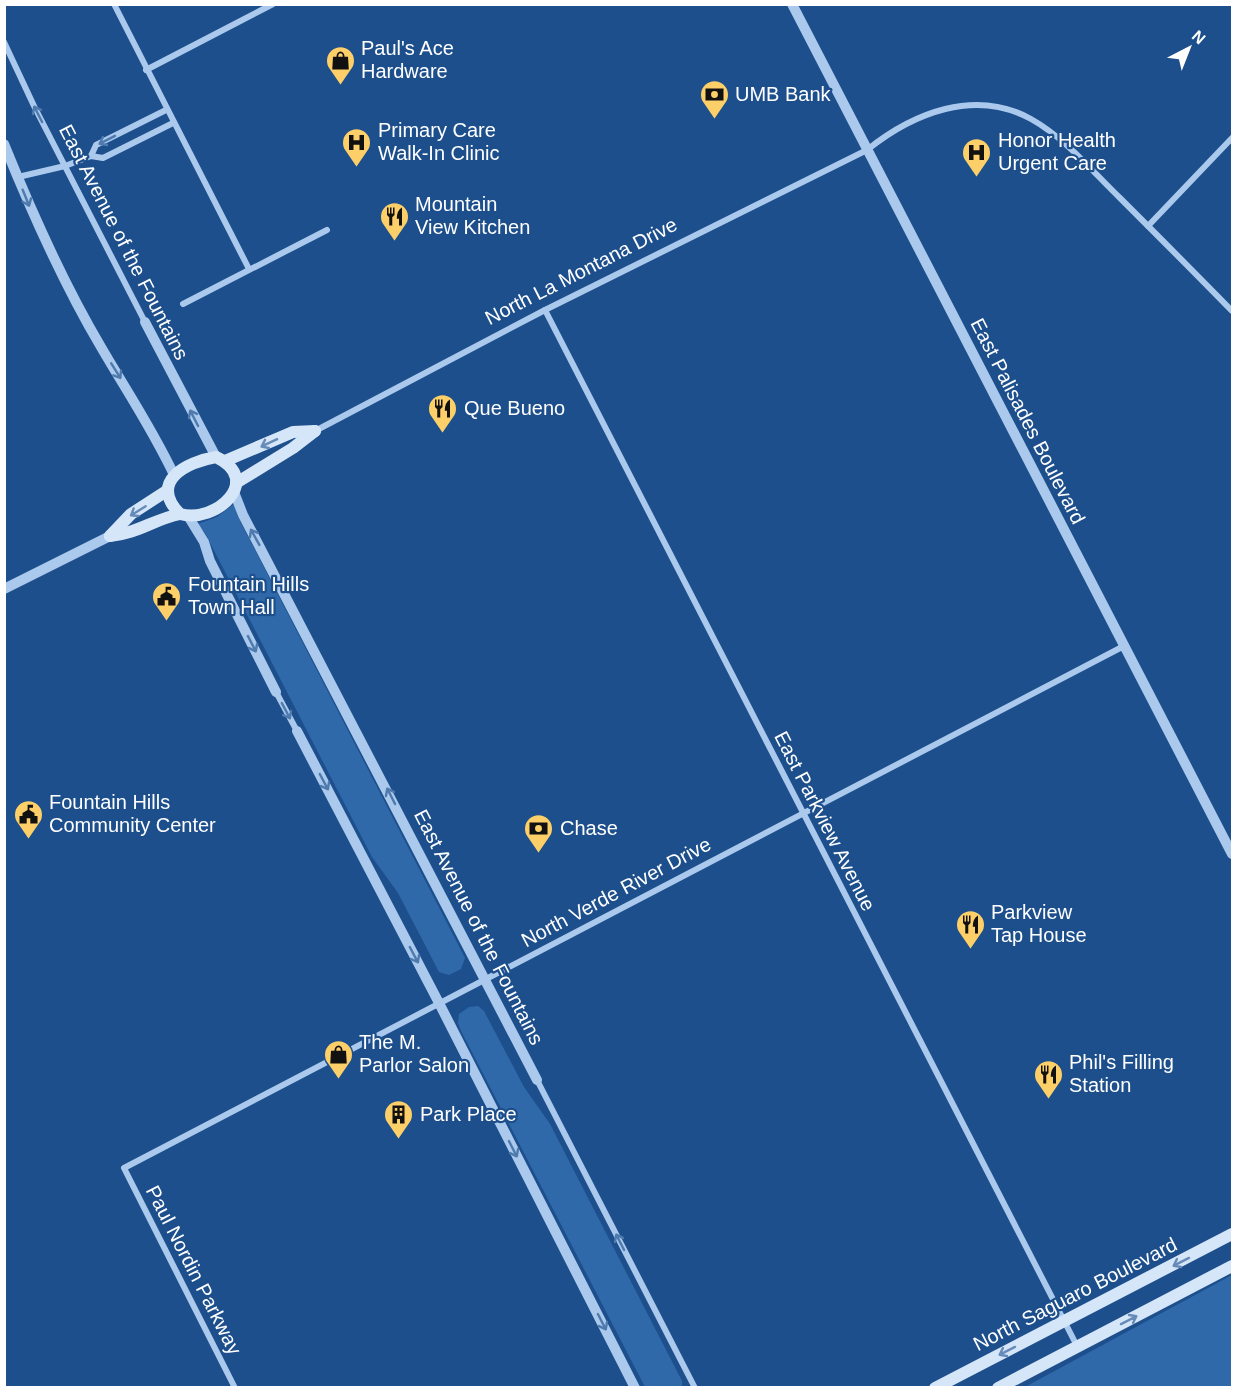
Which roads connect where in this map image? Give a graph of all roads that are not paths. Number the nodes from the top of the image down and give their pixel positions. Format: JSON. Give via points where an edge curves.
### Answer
{"nodes":[{"id":1,"x":114,"y":4,"type":"edge"},
{"id":2,"x":273,"y":4,"type":"edge"},
{"id":3,"x":792,"y":4,"type":"edge"},
{"id":4,"x":4,"y":42,"type":"edge"},
{"id":5,"x":146,"y":70,"type":"junction"},
{"id":6,"x":166,"y":110,"type":"junction"},
{"id":7,"x":172,"y":123,"type":"junction"},
{"id":8,"x":123,"y":131,"type":"junction"},
{"id":9,"x":1233,"y":138,"type":"edge"},
{"id":10,"x":4,"y":144,"type":"edge"},
{"id":11,"x":129,"y":145,"type":"junction"},
{"id":12,"x":867,"y":150,"type":"junction"},
{"id":13,"x":90,"y":156,"type":"junction"},
{"id":14,"x":65,"y":166,"type":"junction"},
{"id":15,"x":18,"y":177,"type":"junction"},
{"id":16,"x":1148,"y":226,"type":"junction"},
{"id":17,"x":327,"y":230,"type":"dead end"},
{"id":18,"x":249,"y":269,"type":"junction"},
{"id":19,"x":183,"y":304,"type":"dead end"},
{"id":20,"x":545,"y":310,"type":"junction"},
{"id":21,"x":1233,"y":311,"type":"edge"},
{"id":22,"x":145,"y":322,"type":"joint"},
{"id":23,"x":315,"y":431,"type":"junction"},
{"id":24,"x":220,"y":459,"type":"junction"},
{"id":25,"x":174,"y":475,"type":"junction"},
{"id":26,"x":235,"y":488,"type":"junction"},
{"id":27,"x":168,"y":490,"type":"junction"},
{"id":28,"x":184,"y":515,"type":"junction"},
{"id":29,"x":110,"y":536,"type":"junction"},
{"id":30,"x":4,"y":589,"type":"edge"},
{"id":31,"x":1124,"y":646,"type":"junction"},
{"id":32,"x":276,"y":692,"type":"joint"},
{"id":33,"x":297,"y":731,"type":"joint"},
{"id":34,"x":802,"y":812,"type":"junction"},
{"id":35,"x":1233,"y":854,"type":"edge"},
{"id":36,"x":485,"y":979,"type":"junction"},
{"id":37,"x":440,"y":1003,"type":"junction"},
{"id":38,"x":537,"y":1080,"type":"joint"},
{"id":39,"x":124,"y":1168,"type":"joint"},
{"id":40,"x":1233,"y":1234,"type":"edge"},
{"id":41,"x":1233,"y":1266,"type":"edge"},
{"id":42,"x":1064,"y":1322,"type":"junction"},
{"id":43,"x":1077,"y":1347,"type":"junction"},
{"id":44,"x":691,"y":1380,"type":"junction"},
{"id":45,"x":235,"y":1388,"type":"edge"},
{"id":46,"x":635,"y":1388,"type":"edge"},
{"id":47,"x":687,"y":1388,"type":"edge"},
{"id":48,"x":695,"y":1388,"type":"edge"},
{"id":49,"x":935,"y":1388,"type":"edge"},
{"id":50,"x":998,"y":1388,"type":"edge"}],
"edges":[{"from":1,"to":5,"type":"street"},
{"from":2,"to":5,"type":"street"},
{"from":3,"to":12,"type":"street","name":"East Palisades Boulevard"},
{"from":14,"to":4,"type":"street","name":"East Avenue of the Fountains","one_way":true},
{"from":5,"to":6,"type":"street"},
{"from":6,"to":7,"type":"street"},
{"from":6,"to":8,"type":"street"},
{"from":7,"to":11,"type":"street"},
{"from":7,"to":18,"type":"street"},
{"from":8,"to":11,"type":"street"},
{"from":8,"to":13,"type":"street","one_way":true,"via":[[96,145]]},
{"from":9,"to":16,"type":"street"},
{"from":10,"to":15,"type":"street"},
{"from":11,"to":13,"type":"street","via":[[103,158]]},
{"from":12,"to":16,"type":"street","name":"North La Montana Drive","via":[[891,131],[937,111],[964,104],[1005,108],[1049,131]]},
{"from":12,"to":20,"type":"street","name":"North La Montana Drive"},
{"from":12,"to":31,"type":"street","name":"East Palisades Boulevard"},
{"from":13,"to":14,"type":"street"},
{"from":14,"to":15,"type":"street"},
{"from":14,"to":22,"type":"street","name":"East Avenue of the Fountains"},
{"from":15,"to":25,"type":"street","one_way":true,"via":[[100,346],[150,426]]},
{"from":16,"to":21,"type":"street","name":"North La Montana Drive"},
{"from":17,"to":18,"type":"street"},
{"from":18,"to":19,"type":"street"},
{"from":20,"to":23,"type":"street","name":"North La Montana Drive"},
{"from":20,"to":34,"type":"street","name":"East Parkview Avenue"},
{"from":24,"to":22,"type":"street","name":"East Avenue of the Fountains","one_way":true},
{"from":23,"to":24,"type":"main road","name":"North La Montana Drive","one_way":true,"via":[[293,432]]},
{"from":23,"to":26,"type":"main road","name":"North La Montana Drive"},
{"from":24,"to":25,"type":"main road","via":[[189,465]]},
{"from":24,"to":26,"type":"main road","via":[[234,470]]},
{"from":25,"to":27,"type":"main road"},
{"from":26,"to":28,"type":"main road","via":[[217,509],[205,515]]},
{"from":36,"to":26,"type":"street","name":"East Avenue of the Fountains","one_way":true,"via":[[243,515]]},
{"from":27,"to":28,"type":"main road","via":[[171,505]]},
{"from":27,"to":29,"type":"main road","one_way":true,"via":[[131,514]]},
{"from":28,"to":29,"type":"main road","via":[[158,519],[133,534]]},
{"from":28,"to":32,"type":"street","one_way":true,"via":[[204,542]]},
{"from":29,"to":30,"type":"street"},
{"from":31,"to":34,"type":"street","name":"North Verde River Drive"},
{"from":31,"to":35,"type":"street","name":"East Palisades Boulevard"},
{"from":32,"to":33,"type":"street","one_way":true},
{"from":33,"to":37,"type":"street","one_way":true},
{"from":34,"to":36,"type":"street","name":"North Verde River Drive"},
{"from":34,"to":42,"type":"street","name":"East Parkview Avenue"},
{"from":36,"to":37,"type":"street","name":"North Verde River Drive"},
{"from":36,"to":38,"type":"street","name":"East Avenue of the Fountains"},
{"from":37,"to":39,"type":"street","name":"North Verde River Drive"},
{"from":37,"to":46,"type":"street","one_way":true},
{"from":44,"to":38,"type":"street","name":"East Avenue of the Fountains","one_way":true},
{"from":39,"to":45,"type":"street","name":"Paul Nordin Parkway"},
{"from":40,"to":42,"type":"main road","name":"North Saguaro Boulevard","one_way":true},
{"from":43,"to":41,"type":"main road","one_way":true},
{"from":42,"to":43,"type":"street","name":"East Parkview Avenue"},
{"from":42,"to":49,"type":"main road","name":"North Saguaro Boulevard","one_way":true},
{"from":43,"to":50,"type":"main road"},
{"from":44,"to":47,"type":"street"},
{"from":44,"to":48,"type":"street","name":"East Avenue of the Fountains"}]}
